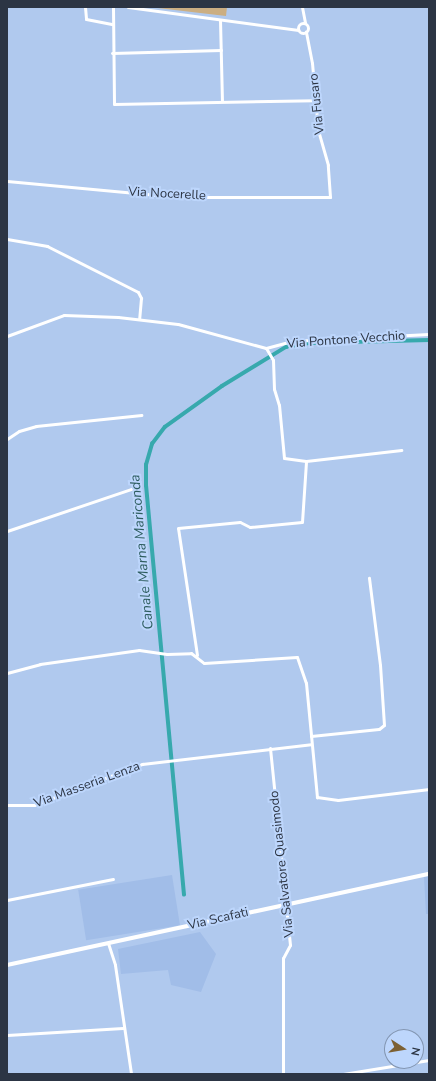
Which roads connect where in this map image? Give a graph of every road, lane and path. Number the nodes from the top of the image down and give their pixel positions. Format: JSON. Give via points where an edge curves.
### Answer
{"nodes":[{"id":1,"x":85,"y":7,"type":"edge"},
{"id":2,"x":113,"y":7,"type":"edge"},
{"id":3,"x":128,"y":7,"type":"edge"},
{"id":4,"x":302,"y":7,"type":"edge"},
{"id":5,"x":220,"y":20,"type":"junction"},
{"id":6,"x":305,"y":23,"type":"junction"},
{"id":7,"x":112,"y":24,"type":"junction"},
{"id":8,"x":298,"y":30,"type":"junction"},
{"id":9,"x":306,"y":32,"type":"junction"},
{"id":10,"x":221,"y":50,"type":"junction"},
{"id":11,"x":112,"y":53,"type":"junction"},
{"id":12,"x":315,"y":100,"type":"junction"},
{"id":13,"x":222,"y":101,"type":"junction"},
{"id":14,"x":7,"y":181,"type":"edge"},
{"id":15,"x":327,"y":197,"type":"joint"},
{"id":16,"x":7,"y":239,"type":"edge"},
{"id":17,"x":139,"y":319,"type":"junction"},
{"id":18,"x":429,"y":334,"type":"edge"},
{"id":19,"x":7,"y":336,"type":"edge"},
{"id":20,"x":267,"y":350,"type":"junction"},
{"id":21,"x":141,"y":415,"type":"dead end"},
{"id":22,"x":7,"y":439,"type":"edge"},
{"id":23,"x":401,"y":450,"type":"dead end"},
{"id":24,"x":306,"y":461,"type":"junction"},
{"id":25,"x":140,"y":486,"type":"dead end"},
{"id":26,"x":7,"y":531,"type":"edge"},
{"id":27,"x":368,"y":578,"type":"dead end"},
{"id":28,"x":197,"y":657,"type":"junction"},
{"id":29,"x":7,"y":672,"type":"edge"},
{"id":30,"x":311,"y":736,"type":"junction"},
{"id":31,"x":311,"y":744,"type":"junction"},
{"id":32,"x":270,"y":748,"type":"junction"},
{"id":33,"x":429,"y":789,"type":"edge"},
{"id":34,"x":7,"y":805,"type":"edge"},
{"id":35,"x":429,"y":874,"type":"edge"},
{"id":36,"x":113,"y":879,"type":"dead end"},
{"id":37,"x":7,"y":900,"type":"edge"},
{"id":38,"x":288,"y":904,"type":"junction"},
{"id":39,"x":108,"y":943,"type":"junction"},
{"id":40,"x":7,"y":965,"type":"edge"},
{"id":41,"x":123,"y":1028,"type":"junction"},
{"id":42,"x":7,"y":1035,"type":"edge"},
{"id":43,"x":429,"y":1060,"type":"edge"},
{"id":44,"x":131,"y":1074,"type":"edge"},
{"id":45,"x":282,"y":1074,"type":"edge"},
{"id":46,"x":343,"y":1074,"type":"edge"}],
"edges":[{"from":1,"to":7,"type":"street","via":[[86,19]]},
{"from":2,"to":7,"type":"street"},
{"from":3,"to":5,"type":"street"},
{"from":4,"to":6,"type":"street","name":"Via Fusaro"},
{"from":5,"to":8,"type":"street"},
{"from":5,"to":10,"type":"street"},
{"from":6,"to":8,"type":"street","via":[[300,24]]},
{"from":6,"to":9,"type":"street","name":"Via Fusaro"},
{"from":7,"to":11,"type":"street"},
{"from":8,"to":9,"type":"street"},
{"from":9,"to":12,"type":"street","name":"Via Fusaro"},
{"from":10,"to":11,"type":"street"},
{"from":10,"to":13,"type":"street"},
{"from":11,"to":13,"type":"street","via":[[114,104]]},
{"from":12,"to":13,"type":"street"},
{"from":12,"to":15,"type":"street","name":"Via Fusaro","via":[[318,130],[328,165],[330,194]]},
{"from":14,"to":15,"type":"street","name":"Via Nocerelle","via":[[178,197]]},
{"from":16,"to":17,"type":"street","via":[[47,246],[138,292],[142,298]]},
{"from":17,"to":19,"type":"street","via":[[64,315]]},
{"from":17,"to":20,"type":"street","via":[[185,326]]},
{"from":18,"to":20,"type":"street","name":"Via Pontone Vecchio","via":[[292,341]]},
{"from":20,"to":24,"type":"street","via":[[273,360],[274,389],[279,404],[284,458]]},
{"from":21,"to":22,"type":"street","via":[[36,426]]},
{"from":23,"to":24,"type":"street"},
{"from":24,"to":28,"type":"street","via":[[302,522],[250,527],[240,522],[178,528]]},
{"from":25,"to":26,"type":"street"},
{"from":27,"to":30,"type":"street","via":[[380,664],[384,726],[379,729]]},
{"from":28,"to":29,"type":"street","via":[[191,653],[167,654],[139,650],[40,664]]},
{"from":28,"to":30,"type":"street","via":[[204,662],[297,657],[306,683]]},
{"from":30,"to":31,"type":"street"},
{"from":31,"to":32,"type":"street","name":"Via Masseria Lenza"},
{"from":31,"to":33,"type":"street","via":[[315,793],[319,799],[338,800]]},
{"from":32,"to":34,"type":"street","name":"Via Masseria Lenza","via":[[133,767],[34,805]]},
{"from":32,"to":38,"type":"street","name":"Via Salvatore Quasimodo"},
{"from":35,"to":38,"type":"street","name":"Via Scafati"},
{"from":36,"to":37,"type":"street"},
{"from":38,"to":39,"type":"street","name":"Via Scafati"},
{"from":38,"to":45,"type":"street","name":"Via Salvatore Quasimodo","via":[[290,946],[283,958]]},
{"from":39,"to":40,"type":"street","name":"Via Scafati"},
{"from":39,"to":41,"type":"street","via":[[116,969]]},
{"from":41,"to":42,"type":"street"},
{"from":41,"to":44,"type":"street"},
{"from":43,"to":46,"type":"street"}]}
